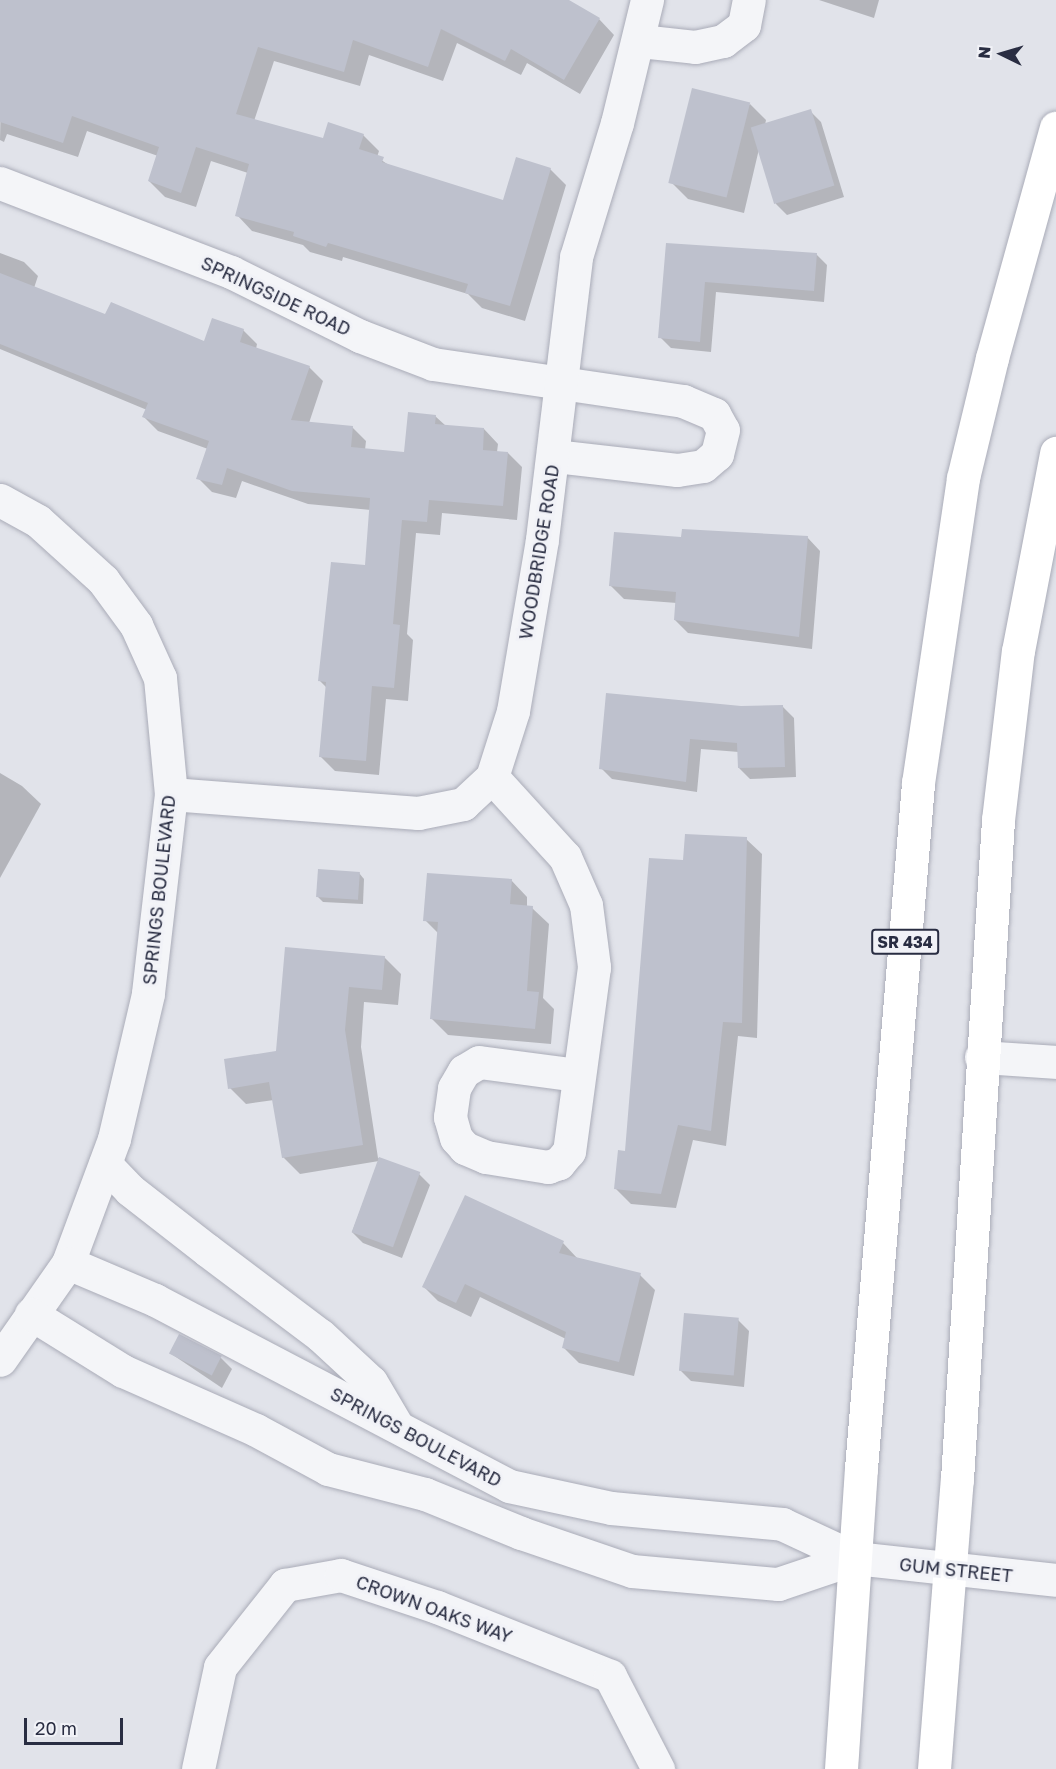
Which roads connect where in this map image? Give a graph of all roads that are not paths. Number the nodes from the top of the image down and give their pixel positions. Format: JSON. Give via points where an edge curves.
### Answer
{"nodes":[{"id":1,"x":647,"y":0,"type":"edge"},
{"id":2,"x":749,"y":0,"type":"edge"},
{"id":3,"x":639,"y":40,"type":"junction"},
{"id":4,"x":1056,"y":128,"type":"edge"},
{"id":5,"x":0,"y":183,"type":"edge"},
{"id":6,"x":559,"y":382,"type":"junction"},
{"id":7,"x":1056,"y":453,"type":"edge"},
{"id":8,"x":554,"y":456,"type":"junction"},
{"id":9,"x":0,"y":500,"type":"edge"},
{"id":10,"x":492,"y":777,"type":"junction"},
{"id":11,"x":171,"y":794,"type":"junction"},
{"id":12,"x":981,"y":1057,"type":"junction"},
{"id":13,"x":1056,"y":1062,"type":"edge"},
{"id":14,"x":578,"y":1075,"type":"dead end"},
{"id":15,"x":105,"y":1164,"type":"junction"},
{"id":16,"x":68,"y":1263,"type":"junction"},
{"id":17,"x":31,"y":1314,"type":"junction"},
{"id":18,"x":0,"y":1360,"type":"edge"},
{"id":19,"x":397,"y":1426,"type":"junction"},
{"id":20,"x":855,"y":1558,"type":"junction"},
{"id":21,"x":950,"y":1570,"type":"junction"},
{"id":22,"x":1056,"y":1580,"type":"edge"},
{"id":23,"x":198,"y":1769,"type":"edge"},
{"id":24,"x":657,"y":1769,"type":"edge"},
{"id":25,"x":841,"y":1769,"type":"edge"},
{"id":26,"x":934,"y":1769,"type":"edge"}],
"edges":[{"from":1,"to":3,"type":"street","name":"WOODBRIDGE ROAD"},
{"from":2,"to":3,"type":"street","via":[[744,25],[723,40],[695,47]]},
{"from":3,"to":6,"type":"street","name":"WOODBRIDGE ROAD","via":[[576,257]]},
{"from":4,"to":20,"type":"main road","number":"SR 434","via":[[966,467],[941,608],[918,783]]},
{"from":5,"to":6,"type":"street","name":"SPRINGSIDE ROAD","via":[[231,272],[360,336],[433,364]]},
{"from":6,"to":8,"type":"street","name":"WOODBRIDGE ROAD"},
{"from":6,"to":8,"type":"street","name":"SPRINGSIDE ROAD","via":[[683,401],[714,414],[723,430],[717,454],[703,465],[677,470]]},
{"from":7,"to":12,"type":"main road","via":[[1016,673],[998,820]]},
{"from":8,"to":10,"type":"street","name":"WOODBRIDGE ROAD","via":[[513,711]]},
{"from":9,"to":11,"type":"street","name":"SPRINGS BOULEVARD","via":[[38,521],[103,580],[136,625],[160,678]]},
{"from":10,"to":11,"type":"street","name":"WOODBRIDGE ROAD","via":[[463,804],[418,813]]},
{"from":10,"to":14,"type":"street","via":[[565,857],[586,905],[594,967]]},
{"from":11,"to":15,"type":"street","name":"SPRINGS BOULEVARD","via":[[148,994]]},
{"from":12,"to":13,"type":"street"},
{"from":12,"to":21,"type":"main road"},
{"from":15,"to":16,"type":"street","name":"SPRINGS BOULEVARD"},
{"from":15,"to":19,"type":"street","via":[[166,1218],[320,1335],[371,1382]]},
{"from":16,"to":17,"type":"street","name":"SPRINGS BOULEVARD"},
{"from":16,"to":19,"type":"street","name":"SPRINGS BOULEVARD","via":[[155,1300]]},
{"from":17,"to":18,"type":"street","name":"SPRINGS BOULEVARD"},
{"from":17,"to":20,"type":"street","via":[[123,1371],[256,1430],[328,1469],[425,1494],[521,1533],[632,1571],[778,1584]]},
{"from":19,"to":20,"type":"street","name":"SPRINGS BOULEVARD","via":[[509,1486],[611,1508],[782,1524]]},
{"from":20,"to":21,"type":"street","name":"GUM STREET"},
{"from":20,"to":25,"type":"main road","number":"SR 434"},
{"from":21,"to":22,"type":"street","name":"GUM STREET"},
{"from":21,"to":26,"type":"main road"},
{"from":23,"to":24,"type":"street","name":"CROWN OAKS WAY","via":[[220,1667],[285,1585],[341,1575],[437,1607],[610,1676]]}]}
